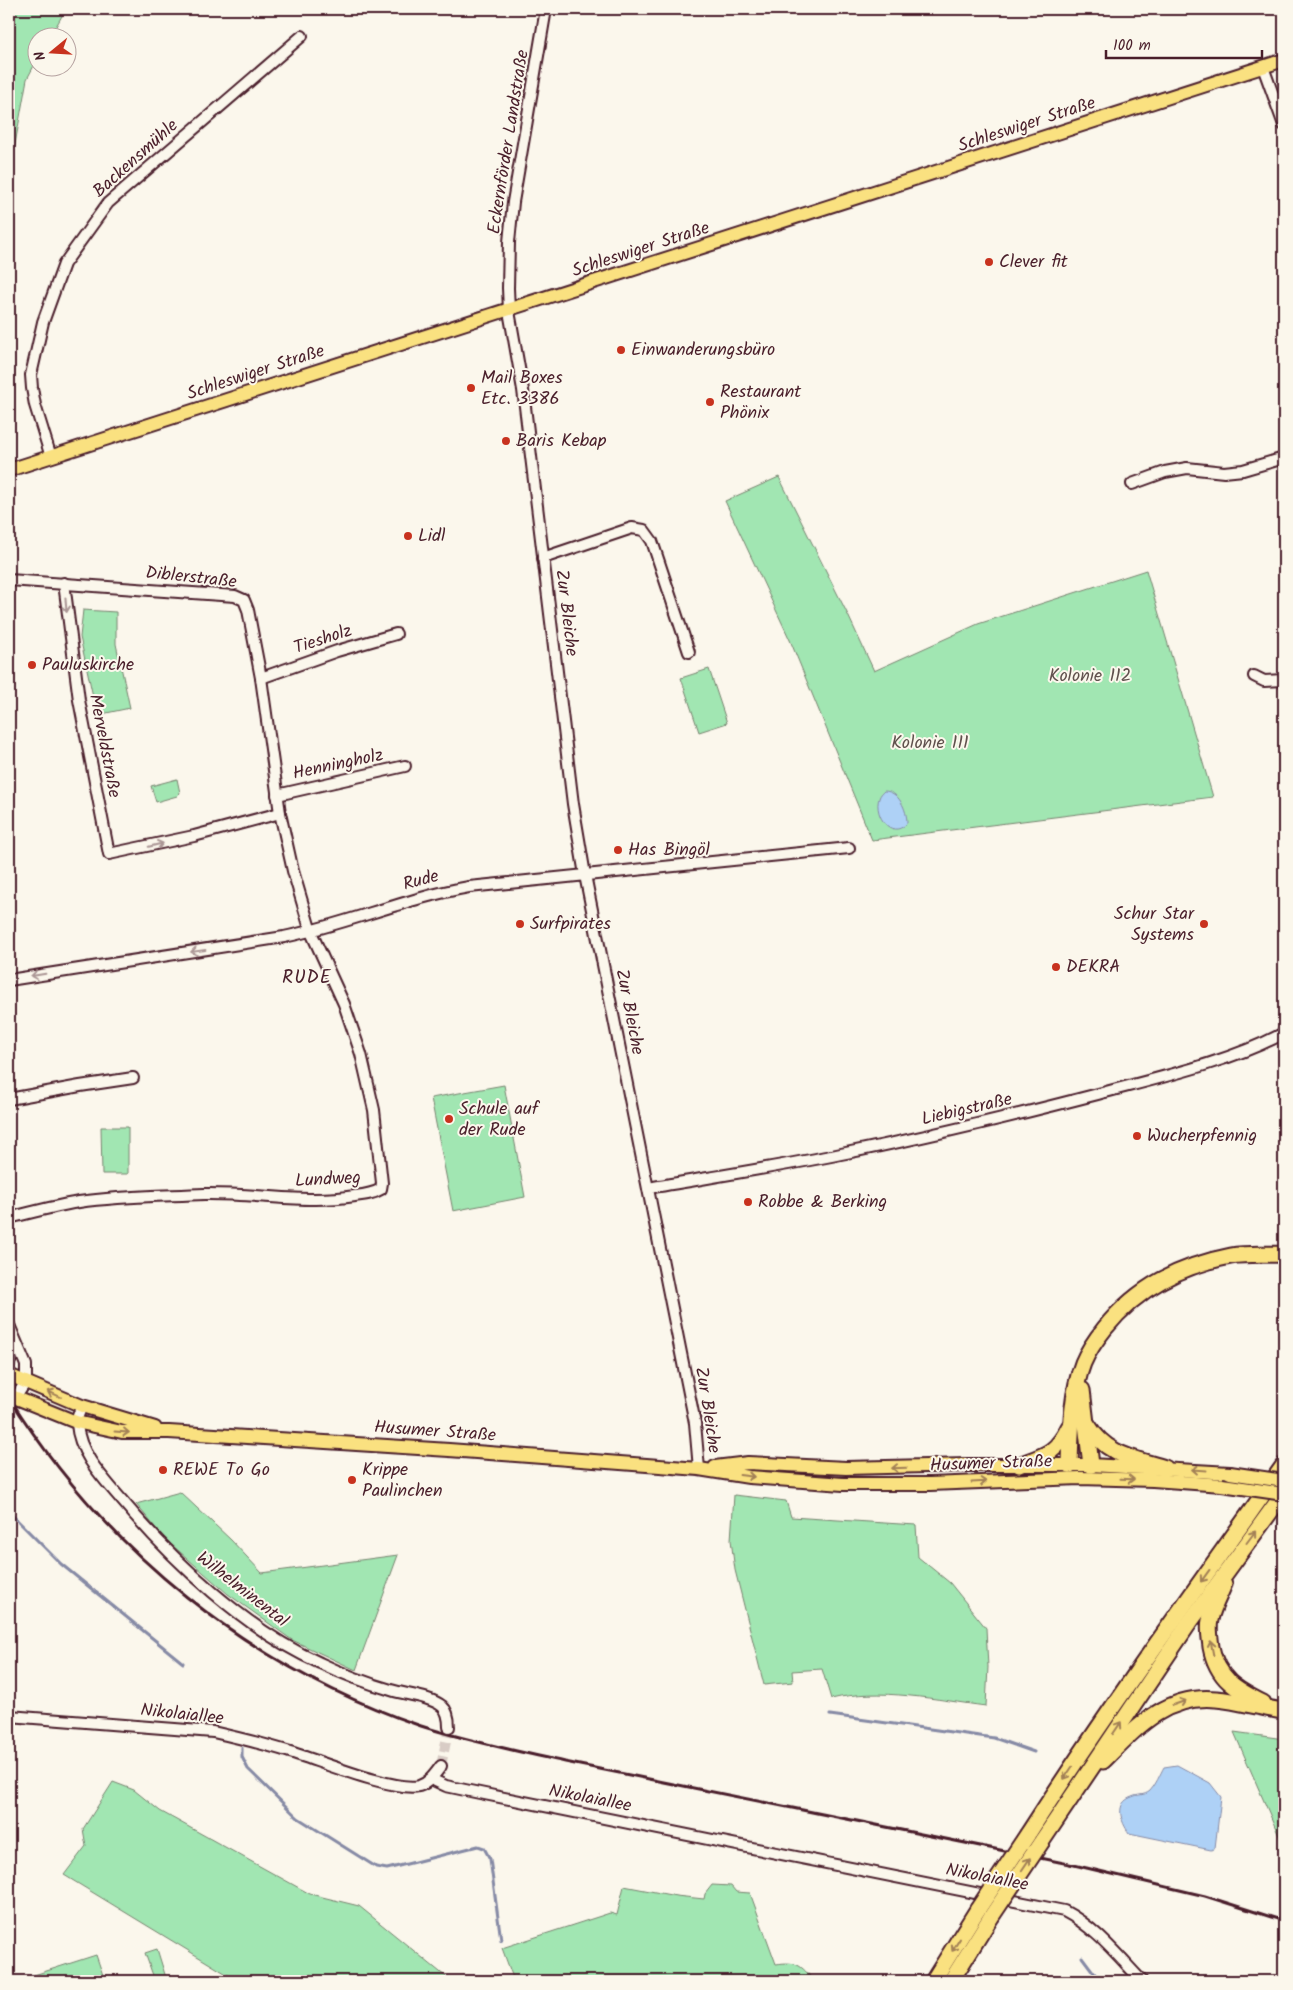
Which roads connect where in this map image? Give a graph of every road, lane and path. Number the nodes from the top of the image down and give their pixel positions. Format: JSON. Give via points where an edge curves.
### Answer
{"nodes":[{"id":1,"x":546,"y":9,"type":"edge"},
{"id":2,"x":302,"y":36,"type":"dead end"},
{"id":3,"x":1284,"y":60,"type":"edge"},
{"id":4,"x":1263,"y":67,"type":"junction"},
{"id":5,"x":1284,"y":125,"type":"edge"},
{"id":6,"x":509,"y":311,"type":"junction"},
{"id":7,"x":51,"y":457,"type":"junction"},
{"id":8,"x":1284,"y":458,"type":"edge"},
{"id":9,"x":9,"y":470,"type":"edge"},
{"id":10,"x":1132,"y":484,"type":"dead end"},
{"id":11,"x":543,"y":558,"type":"junction"},
{"id":12,"x":9,"y":580,"type":"edge"},
{"id":13,"x":64,"y":583,"type":"junction"},
{"id":14,"x":396,"y":634,"type":"dead end"},
{"id":15,"x":689,"y":652,"type":"dead end"},
{"id":16,"x":1254,"y":676,"type":"dead end"},
{"id":17,"x":261,"y":678,"type":"junction"},
{"id":18,"x":1284,"y":680,"type":"edge"},
{"id":19,"x":405,"y":766,"type":"dead end"},
{"id":20,"x":277,"y":795,"type":"junction"},
{"id":21,"x":280,"y":813,"type":"junction"},
{"id":22,"x":849,"y":848,"type":"dead end"},
{"id":23,"x":585,"y":875,"type":"junction"},
{"id":24,"x":311,"y":932,"type":"junction"},
{"id":25,"x":9,"y":980,"type":"edge"},
{"id":26,"x":1284,"y":1033,"type":"edge"},
{"id":27,"x":133,"y":1078,"type":"dead end"},
{"id":28,"x":9,"y":1099,"type":"edge"},
{"id":29,"x":648,"y":1188,"type":"junction"},
{"id":30,"x":9,"y":1218,"type":"edge"},
{"id":31,"x":1284,"y":1254,"type":"edge"},
{"id":32,"x":1261,"y":1256,"type":"junction"},
{"id":33,"x":1284,"y":1258,"type":"edge"},
{"id":34,"x":9,"y":1324,"type":"edge"},
{"id":35,"x":9,"y":1329,"type":"edge"},
{"id":36,"x":9,"y":1363,"type":"edge"},
{"id":37,"x":9,"y":1375,"type":"edge"},
{"id":38,"x":26,"y":1382,"type":"junction"},
{"id":39,"x":12,"y":1397,"type":"edge"},
{"id":40,"x":82,"y":1406,"type":"junction"},
{"id":41,"x":76,"y":1422,"type":"junction"},
{"id":42,"x":1079,"y":1422,"type":"junction"},
{"id":43,"x":169,"y":1432,"type":"junction"},
{"id":44,"x":1019,"y":1465,"type":"junction"},
{"id":45,"x":1091,"y":1465,"type":"junction"},
{"id":46,"x":1284,"y":1465,"type":"edge"},
{"id":47,"x":1165,"y":1468,"type":"junction"},
{"id":48,"x":699,"y":1469,"type":"junction"},
{"id":49,"x":1074,"y":1471,"type":"junction"},
{"id":50,"x":1284,"y":1481,"type":"edge"},
{"id":51,"x":1284,"y":1494,"type":"edge"},
{"id":52,"x":1234,"y":1560,"type":"junction"},
{"id":53,"x":1284,"y":1711,"type":"edge"},
{"id":54,"x":9,"y":1716,"type":"edge"},
{"id":55,"x":449,"y":1726,"type":"tunnel mouth"},
{"id":56,"x":441,"y":1766,"type":"tunnel mouth"},
{"id":57,"x":431,"y":1779,"type":"junction"},
{"id":58,"x":1076,"y":1789,"type":"junction"},
{"id":59,"x":1035,"y":1838,"type":"junction"},
{"id":60,"x":985,"y":1913,"type":"junction"},
{"id":61,"x":933,"y":1981,"type":"edge"},
{"id":62,"x":951,"y":1981,"type":"edge"},
{"id":63,"x":1142,"y":1981,"type":"edge"}],
"edges":[{"from":1,"to":6,"type":"street","name":"Eckernförder Landstraße","via":[[513,202],[509,242]]},
{"from":2,"to":7,"type":"street","name":"Backensmühle","via":[[108,203],[64,264],[43,322],[32,374],[35,405]]},
{"from":3,"to":4,"type":"main road","name":"Schleswiger Straße"},
{"from":4,"to":5,"type":"street"},
{"from":4,"to":6,"type":"main road","name":"Schleswiger Straße"},
{"from":6,"to":7,"type":"main road","name":"Schleswiger Straße"},
{"from":6,"to":11,"type":"street","name":"Zur Bleiche","via":[[523,390]]},
{"from":7,"to":9,"type":"main road","name":"Schleswiger Straße"},
{"from":8,"to":10,"type":"street","via":[[1224,472],[1187,468]]},
{"from":11,"to":15,"type":"street","name":"Zur Bleiche","via":[[632,528],[644,530],[652,541]]},
{"from":11,"to":23,"type":"street","name":"Zur Bleiche"},
{"from":12,"to":13,"type":"street","name":"Diblerstraße"},
{"from":13,"to":17,"type":"street","name":"Diblerstraße","via":[[235,596],[244,600]]},
{"from":13,"to":21,"type":"street","name":"Merveldstraße","one_way":true,"via":[[78,700],[108,854],[187,838]]},
{"from":14,"to":17,"type":"street","name":"Tiesholz"},
{"from":16,"to":18,"type":"street","via":[[1264,682]]},
{"from":17,"to":20,"type":"street","name":"Diblerstraße"},
{"from":19,"to":20,"type":"street","name":"Henningholz"},
{"from":20,"to":21,"type":"street","name":"Diblerstraße"},
{"from":21,"to":24,"type":"street","name":"Diblerstraße"},
{"from":22,"to":23,"type":"street","name":"Rude"},
{"from":23,"to":24,"type":"street","name":"Rude","via":[[439,892]]},
{"from":23,"to":29,"type":"street","name":"Zur Bleiche"},
{"from":24,"to":25,"type":"street","name":"Rude","one_way":true},
{"from":24,"to":30,"type":"street","name":"Lundweg","via":[[344,1004],[361,1054],[374,1110],[381,1189],[375,1193],[338,1199],[206,1194],[80,1202]]},
{"from":26,"to":29,"type":"street","name":"Liebigstraße","via":[[1270,1041],[1161,1077],[1020,1114],[841,1154]]},
{"from":27,"to":28,"type":"street"},
{"from":29,"to":48,"type":"street","name":"Zur Bleiche","via":[[695,1422]]},
{"from":31,"to":32,"type":"highway"},
{"from":32,"to":33,"type":"highway"},
{"from":32,"to":42,"type":"highway","via":[[1233,1256],[1199,1264],[1174,1274],[1128,1302],[1097,1339],[1083,1363]]},
{"from":34,"to":38,"type":"street","via":[[26,1365]]},
{"from":35,"to":36,"type":"street","via":[[13,1348]]},
{"from":37,"to":38,"type":"main road","name":"Husumer Straße"},
{"from":38,"to":39,"type":"street"},
{"from":40,"to":38,"type":"main road","name":"Husumer Straße","one_way":true},
{"from":39,"to":41,"type":"main road","name":"Husumer Straße"},
{"from":40,"to":41,"type":"street"},
{"from":40,"to":43,"type":"main road","name":"Husumer Straße"},
{"from":41,"to":43,"type":"main road","name":"Husumer Straße","one_way":true,"via":[[122,1432]]},
{"from":41,"to":55,"type":"street","name":"Wilhelminental","via":[[90,1461],[110,1486],[182,1564],[222,1600],[258,1627],[318,1663],[375,1685],[436,1703],[447,1712]]},
{"from":42,"to":44,"type":"highway","via":[[1055,1449]]},
{"from":42,"to":45,"type":"highway"},
{"from":42,"to":47,"type":"highway","via":[[1107,1447]]},
{"from":42,"to":49,"type":"highway"},
{"from":43,"to":48,"type":"main road","name":"Husumer Straße"},
{"from":44,"to":48,"type":"main road","name":"Husumer Straße","one_way":true,"via":[[855,1468],[748,1463]]},
{"from":44,"to":49,"type":"main road","name":"Husumer Straße"},
{"from":45,"to":47,"type":"main road","name":"Husumer Straße"},
{"from":45,"to":49,"type":"main road","name":"Husumer Straße"},
{"from":46,"to":59,"type":"highway","one_way":true,"via":[[1175,1616],[1062,1782]]},
{"from":50,"to":47,"type":"main road","name":"Husumer Straße","one_way":true,"bridge":true},
{"from":48,"to":49,"type":"main road","name":"Husumer Straße","one_way":true,"via":[[749,1477],[851,1484],[930,1484]]},
{"from":49,"to":51,"type":"main road","name":"Husumer Straße","one_way":true,"bridge":true},
{"from":52,"to":51,"type":"highway","one_way":true},
{"from":53,"to":52,"type":"highway","one_way":true,"via":[[1241,1692],[1223,1676],[1213,1656],[1210,1620]]},
{"from":58,"to":52,"type":"highway","one_way":true},
{"from":58,"to":53,"type":"highway","one_way":true,"via":[[1132,1732],[1161,1710],[1177,1703],[1194,1698],[1217,1699]]},
{"from":54,"to":57,"type":"street","name":"Nikolaiallee","via":[[213,1732],[291,1752],[396,1786],[418,1786]]},
{"from":56,"to":57,"type":"street"},
{"from":57,"to":63,"type":"street","name":"Nikolaiallee","via":[[465,1790],[1064,1911],[1096,1934]]},
{"from":58,"to":59,"type":"highway"},
{"from":59,"to":60,"type":"highway","bridge":true},
{"from":60,"to":61,"type":"highway","one_way":true},
{"from":60,"to":62,"type":"highway"}]}
